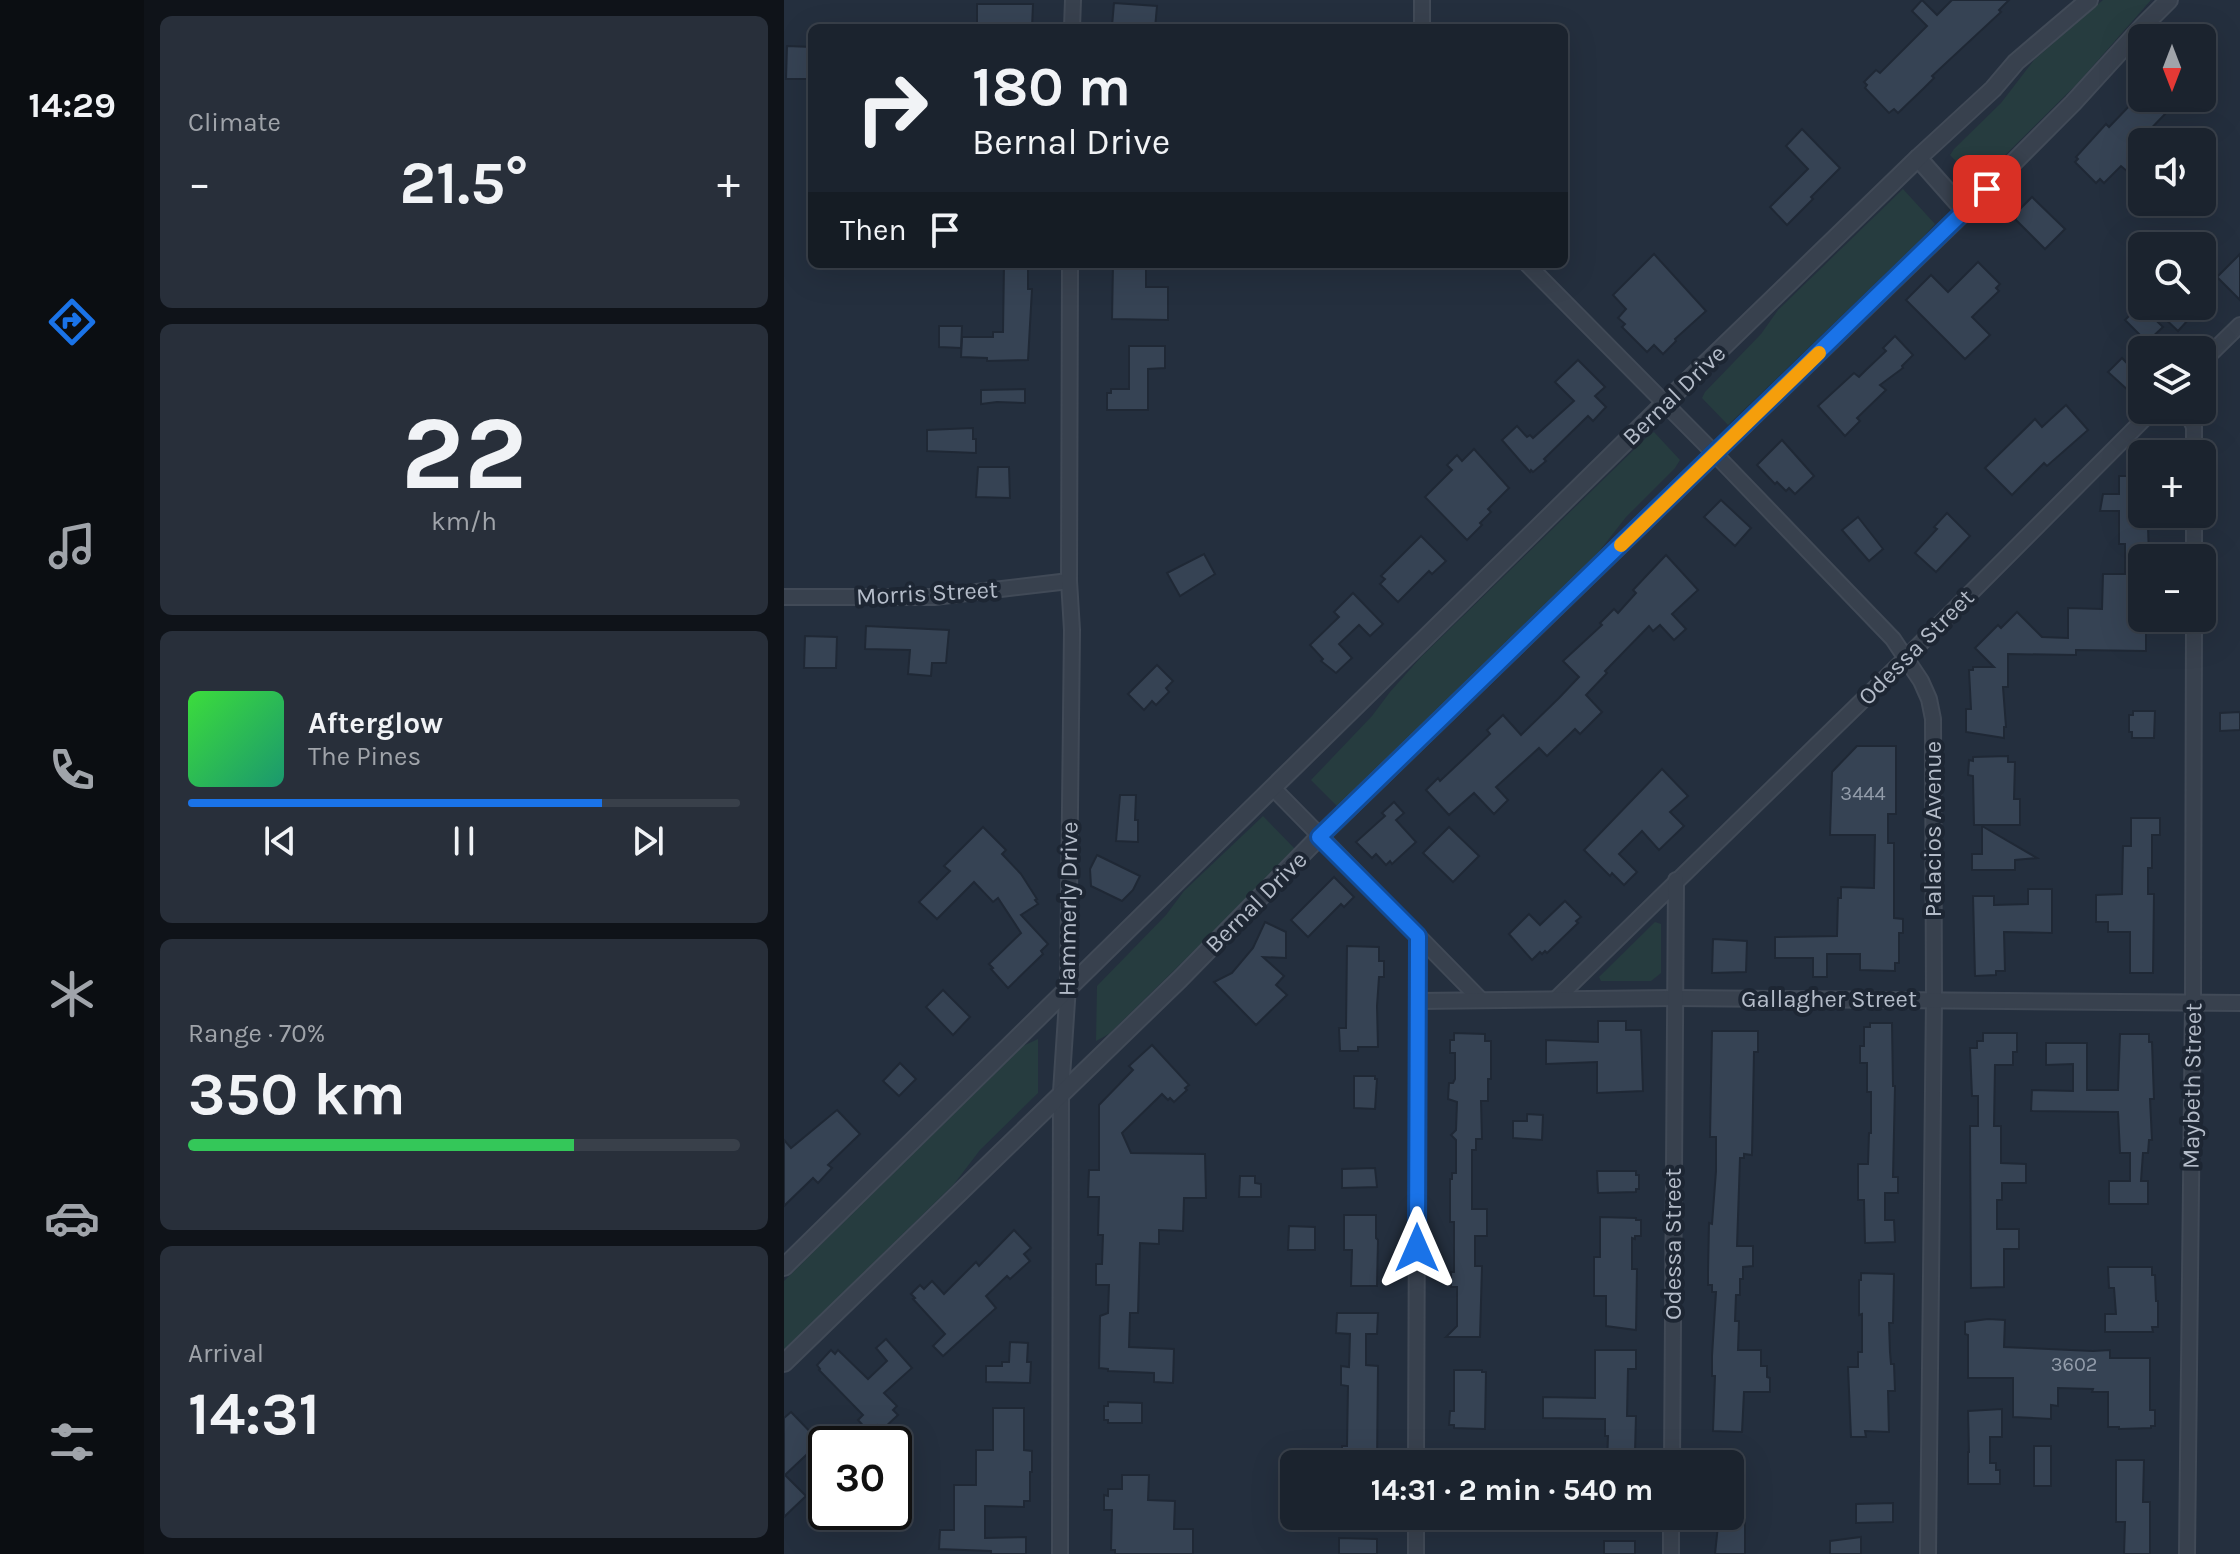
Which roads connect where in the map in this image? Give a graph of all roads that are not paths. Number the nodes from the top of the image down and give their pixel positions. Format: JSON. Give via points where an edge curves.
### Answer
{"nodes":[{"id":1,"x":1073,"y":0,"type":"edge"},
{"id":2,"x":1422,"y":0,"type":"edge"},
{"id":3,"x":2089,"y":0,"type":"edge"},
{"id":4,"x":2169,"y":0,"type":"edge"},
{"id":5,"x":1072,"y":24,"type":"edge"},
{"id":6,"x":1422,"y":24,"type":"edge"},
{"id":7,"x":1918,"y":158,"type":"junction"},
{"id":8,"x":1965,"y":211,"type":"junction"},
{"id":9,"x":1070,"y":268,"type":"edge"},
{"id":10,"x":1531,"y":268,"type":"edge"},
{"id":11,"x":2240,"y":325,"type":"edge"},
{"id":12,"x":2216,"y":348,"type":"edge"},
{"id":13,"x":1665,"y":403,"type":"junction"},
{"id":14,"x":2139,"y":424,"type":"edge"},
{"id":15,"x":1715,"y":454,"type":"junction"},
{"id":16,"x":1069,"y":581,"type":"junction"},
{"id":17,"x":784,"y":597,"type":"edge"},
{"id":18,"x":2194,"y":632,"type":"edge"},
{"id":19,"x":1907,"y":657,"type":"junction"},
{"id":20,"x":1273,"y":788,"type":"junction"},
{"id":21,"x":1319,"y":837,"type":"junction"},
{"id":22,"x":1676,"y":880,"type":"junction"},
{"id":23,"x":1418,"y":936,"type":"junction"},
{"id":24,"x":1068,"y":986,"type":"junction"},
{"id":25,"x":1675,"y":998,"type":"junction"},
{"id":26,"x":1556,"y":999,"type":"junction"},
{"id":27,"x":1481,"y":1000,"type":"junction"},
{"id":28,"x":1934,"y":1000,"type":"junction"},
{"id":29,"x":1418,"y":1001,"type":"junction"},
{"id":30,"x":2193,"y":1003,"type":"junction"},
{"id":31,"x":2240,"y":1003,"type":"edge"},
{"id":32,"x":1061,"y":1092,"type":"junction"},
{"id":33,"x":784,"y":1267,"type":"edge"},
{"id":34,"x":784,"y":1363,"type":"edge"},
{"id":35,"x":1416,"y":1450,"type":"edge"},
{"id":36,"x":1672,"y":1450,"type":"edge"},
{"id":37,"x":1416,"y":1530,"type":"edge"},
{"id":38,"x":1671,"y":1530,"type":"edge"},
{"id":39,"x":1060,"y":1554,"type":"edge"},
{"id":40,"x":1416,"y":1554,"type":"edge"},
{"id":41,"x":1671,"y":1554,"type":"edge"},
{"id":42,"x":1928,"y":1554,"type":"edge"},
{"id":43,"x":2187,"y":1554,"type":"edge"}],
"edges":[{"from":1,"to":5,"type":"street"},
{"from":2,"to":6,"type":"street"},
{"from":3,"to":7,"type":"street","name":"Bernal Drive","via":[[2016,62]]},
{"from":4,"to":8,"type":"street","name":"Bernal Drive"},
{"from":7,"to":8,"type":"street"},
{"from":7,"to":13,"type":"street","name":"Bernal Drive"},
{"from":8,"to":15,"type":"street","name":"Bernal Drive"},
{"from":9,"to":16,"type":"street","name":"Hammerly Drive"},
{"from":10,"to":13,"type":"street","name":"Palacios Avenue"},
{"from":11,"to":12,"type":"street"},
{"from":13,"to":15,"type":"street","name":"Palacios Avenue"},
{"from":13,"to":20,"type":"street","name":"Bernal Drive"},
{"from":14,"to":19,"type":"street","name":"Odessa Street"},
{"from":15,"to":19,"type":"street","name":"Palacios Avenue"},
{"from":15,"to":21,"type":"street","name":"Bernal Drive"},
{"from":16,"to":17,"type":"street","name":"Morris Street","via":[[934,597]]},
{"from":16,"to":24,"type":"street","name":"Hammerly Drive"},
{"from":18,"to":30,"type":"street","name":"Maybeth Street"},
{"from":19,"to":22,"type":"street","name":"Odessa Street"},
{"from":19,"to":28,"type":"street","name":"Palacios Avenue","via":[[1929,699],[1933,719]]},
{"from":20,"to":21,"type":"street"},
{"from":20,"to":24,"type":"street","name":"Bernal Drive"},
{"from":21,"to":23,"type":"street"},
{"from":21,"to":32,"type":"street","name":"Bernal Drive"},
{"from":22,"to":25,"type":"street","name":"Odessa Street"},
{"from":22,"to":26,"type":"street","name":"Odessa Street"},
{"from":23,"to":27,"type":"street"},
{"from":23,"to":29,"type":"street"},
{"from":24,"to":32,"type":"street","name":"Hammerly Drive"},
{"from":24,"to":33,"type":"street","name":"Bernal Drive"},
{"from":25,"to":26,"type":"street","name":"Gallagher Street"},
{"from":25,"to":28,"type":"street","name":"Gallagher Street"},
{"from":25,"to":36,"type":"street","name":"Odessa Street"},
{"from":26,"to":27,"type":"street","name":"Gallagher Street"},
{"from":27,"to":29,"type":"street","name":"Gallagher Street"},
{"from":28,"to":30,"type":"street","name":"Gallagher Street"},
{"from":28,"to":42,"type":"street","name":"Palacios Avenue"},
{"from":29,"to":35,"type":"street"},
{"from":30,"to":31,"type":"street","name":"Gallagher Street"},
{"from":30,"to":43,"type":"street","name":"Maybeth Street"},
{"from":32,"to":34,"type":"street","name":"Bernal Drive"},
{"from":32,"to":39,"type":"street","name":"Hammerly Drive"},
{"from":37,"to":40,"type":"street"},
{"from":38,"to":41,"type":"street"}]}
